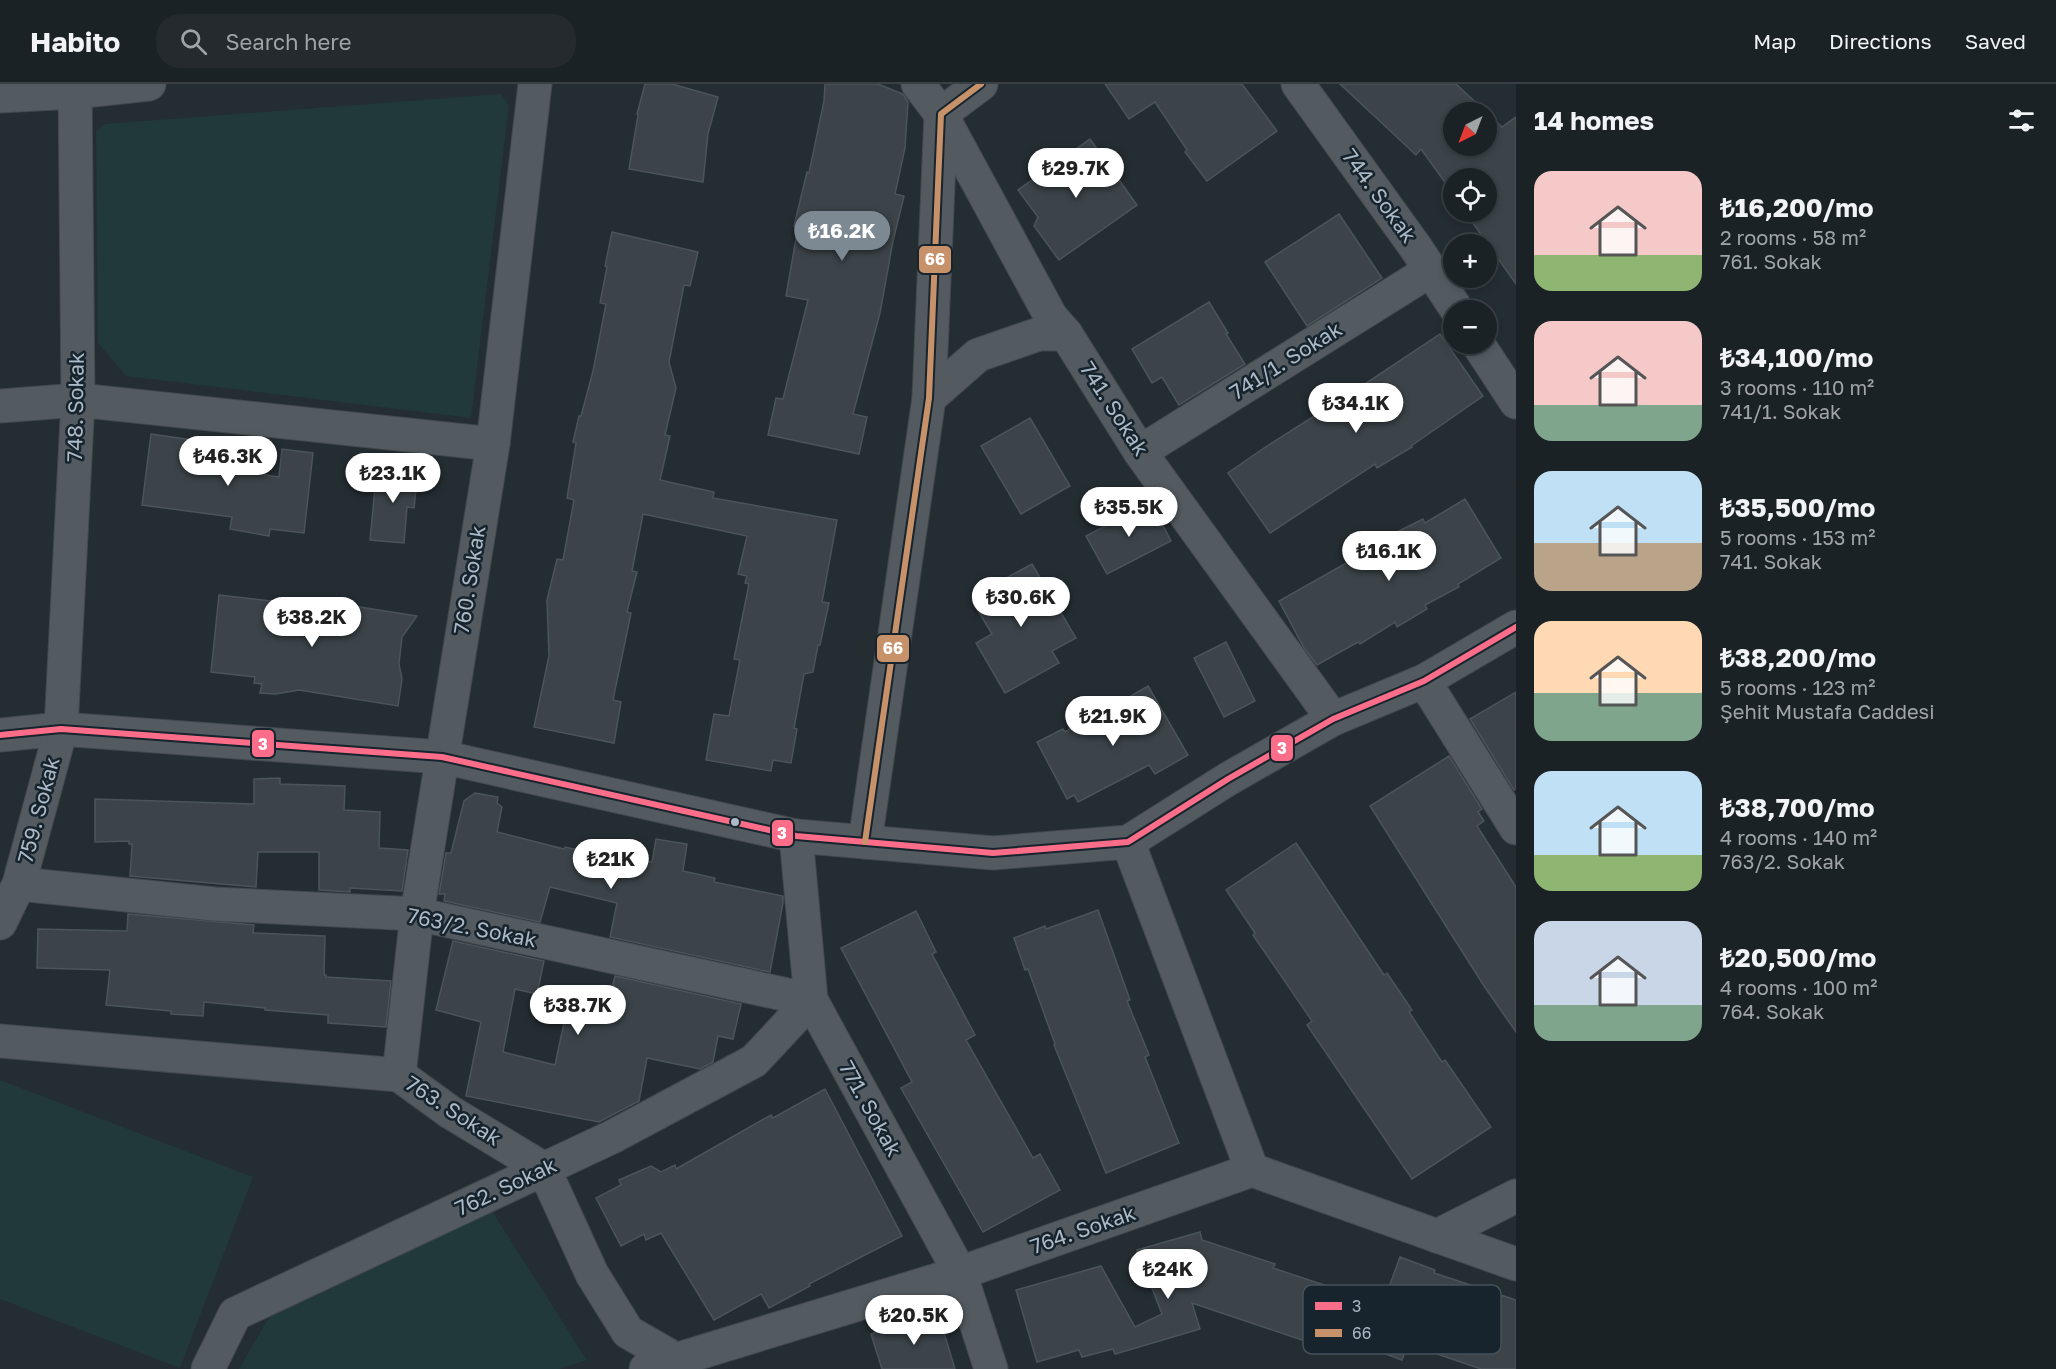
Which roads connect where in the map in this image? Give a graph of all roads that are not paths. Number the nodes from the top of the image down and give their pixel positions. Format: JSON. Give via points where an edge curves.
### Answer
{"nodes":[{"id":1,"x":148,"y":84,"type":"edge"},
{"id":2,"x":535,"y":84,"type":"edge"},
{"id":3,"x":918,"y":84,"type":"edge"},
{"id":4,"x":981,"y":84,"type":"edge"},
{"id":5,"x":1299,"y":84,"type":"edge"},
{"id":6,"x":75,"y":88,"type":"edge"},
{"id":7,"x":0,"y":96,"type":"edge"},
{"id":8,"x":941,"y":114,"type":"junction"},
{"id":9,"x":1431,"y":270,"type":"junction"},
{"id":10,"x":1450,"y":300,"type":"edge"},
{"id":11,"x":1066,"y":334,"type":"junction"},
{"id":12,"x":1485,"y":354,"type":"edge"},
{"id":13,"x":929,"y":398,"type":"junction"},
{"id":14,"x":78,"y":400,"type":"junction"},
{"id":15,"x":1516,"y":402,"type":"edge"},
{"id":16,"x":0,"y":406,"type":"edge"},
{"id":17,"x":493,"y":444,"type":"junction"},
{"id":18,"x":1140,"y":452,"type":"junction"},
{"id":19,"x":1516,"y":627,"type":"edge"},
{"id":20,"x":1424,"y":681,"type":"junction"},
{"id":21,"x":1333,"y":719,"type":"junction"},
{"id":22,"x":61,"y":729,"type":"junction"},
{"id":23,"x":0,"y":735,"type":"edge"},
{"id":24,"x":442,"y":757,"type":"junction"},
{"id":25,"x":1516,"y":828,"type":"edge"},
{"id":26,"x":796,"y":836,"type":"junction"},
{"id":27,"x":865,"y":842,"type":"junction"},
{"id":28,"x":1128,"y":842,"type":"junction"},
{"id":29,"x":19,"y":884,"type":"junction"},
{"id":30,"x":417,"y":914,"type":"junction"},
{"id":31,"x":0,"y":923,"type":"edge"},
{"id":32,"x":811,"y":1000,"type":"junction"},
{"id":33,"x":0,"y":1041,"type":"edge"},
{"id":34,"x":399,"y":1075,"type":"junction"},
{"id":35,"x":544,"y":1169,"type":"junction"},
{"id":36,"x":1252,"y":1170,"type":"junction"},
{"id":37,"x":1516,"y":1196,"type":"edge"},
{"id":38,"x":1437,"y":1236,"type":"junction"},
{"id":39,"x":1516,"y":1264,"type":"edge"},
{"id":40,"x":960,"y":1273,"type":"junction"},
{"id":41,"x":667,"y":1366,"type":"edge"},
{"id":42,"x":208,"y":1369,"type":"edge"},
{"id":43,"x":991,"y":1369,"type":"edge"}],
"edges":[{"from":1,"to":6,"type":"street"},
{"from":2,"to":17,"type":"street","name":"760. Sokak"},
{"from":3,"to":8,"type":"street","name":"741. Sokak"},
{"from":4,"to":8,"type":"street"},
{"from":5,"to":9,"type":"street","name":"744. Sokak"},
{"from":6,"to":7,"type":"street"},
{"from":6,"to":14,"type":"street","name":"748. Sokak"},
{"from":8,"to":11,"type":"street","name":"741. Sokak","via":[[1051,317]]},
{"from":8,"to":13,"type":"street"},
{"from":9,"to":10,"type":"street","name":"744. Sokak"},
{"from":9,"to":18,"type":"street","name":"741/1. Sokak"},
{"from":11,"to":13,"type":"street","via":[[1040,334],[978,355]]},
{"from":11,"to":18,"type":"street","name":"741. Sokak"},
{"from":12,"to":15,"type":"street"},
{"from":13,"to":27,"type":"street"},
{"from":14,"to":16,"type":"street"},
{"from":14,"to":17,"type":"street"},
{"from":14,"to":22,"type":"street","name":"748. Sokak"},
{"from":17,"to":24,"type":"street","name":"760. Sokak"},
{"from":18,"to":21,"type":"street","name":"741. Sokak"},
{"from":19,"to":20,"type":"street"},
{"from":20,"to":21,"type":"street"},
{"from":20,"to":25,"type":"street"},
{"from":21,"to":28,"type":"street"},
{"from":22,"to":23,"type":"street"},
{"from":22,"to":24,"type":"street"},
{"from":22,"to":29,"type":"street","name":"759. Sokak"},
{"from":24,"to":26,"type":"street"},
{"from":24,"to":30,"type":"street","name":"760. Sokak"},
{"from":26,"to":27,"type":"street"},
{"from":26,"to":32,"type":"street","name":"771. Sokak"},
{"from":27,"to":28,"type":"street","via":[[993,853]]},
{"from":28,"to":36,"type":"street"},
{"from":29,"to":30,"type":"street","name":"763/2. Sokak","via":[[215,904]]},
{"from":29,"to":31,"type":"street","name":"759. Sokak"},
{"from":30,"to":32,"type":"street","name":"763/2. Sokak"},
{"from":30,"to":34,"type":"street","name":"760. Sokak"},
{"from":32,"to":35,"type":"street","name":"762. Sokak","via":[[754,1061]]},
{"from":32,"to":40,"type":"street","name":"771. Sokak"},
{"from":33,"to":34,"type":"street","name":"763. Sokak"},
{"from":34,"to":35,"type":"street","name":"763. Sokak","via":[[450,1112]]},
{"from":35,"to":41,"type":"street","via":[[592,1275],[628,1332]]},
{"from":35,"to":42,"type":"street","name":"762. Sokak","via":[[236,1314]]},
{"from":36,"to":38,"type":"street"},
{"from":36,"to":40,"type":"street","name":"764. Sokak"},
{"from":37,"to":38,"type":"street"},
{"from":38,"to":39,"type":"street"},
{"from":40,"to":41,"type":"street","name":"764. Sokak"},
{"from":40,"to":43,"type":"street","name":"771. Sokak"}]}
